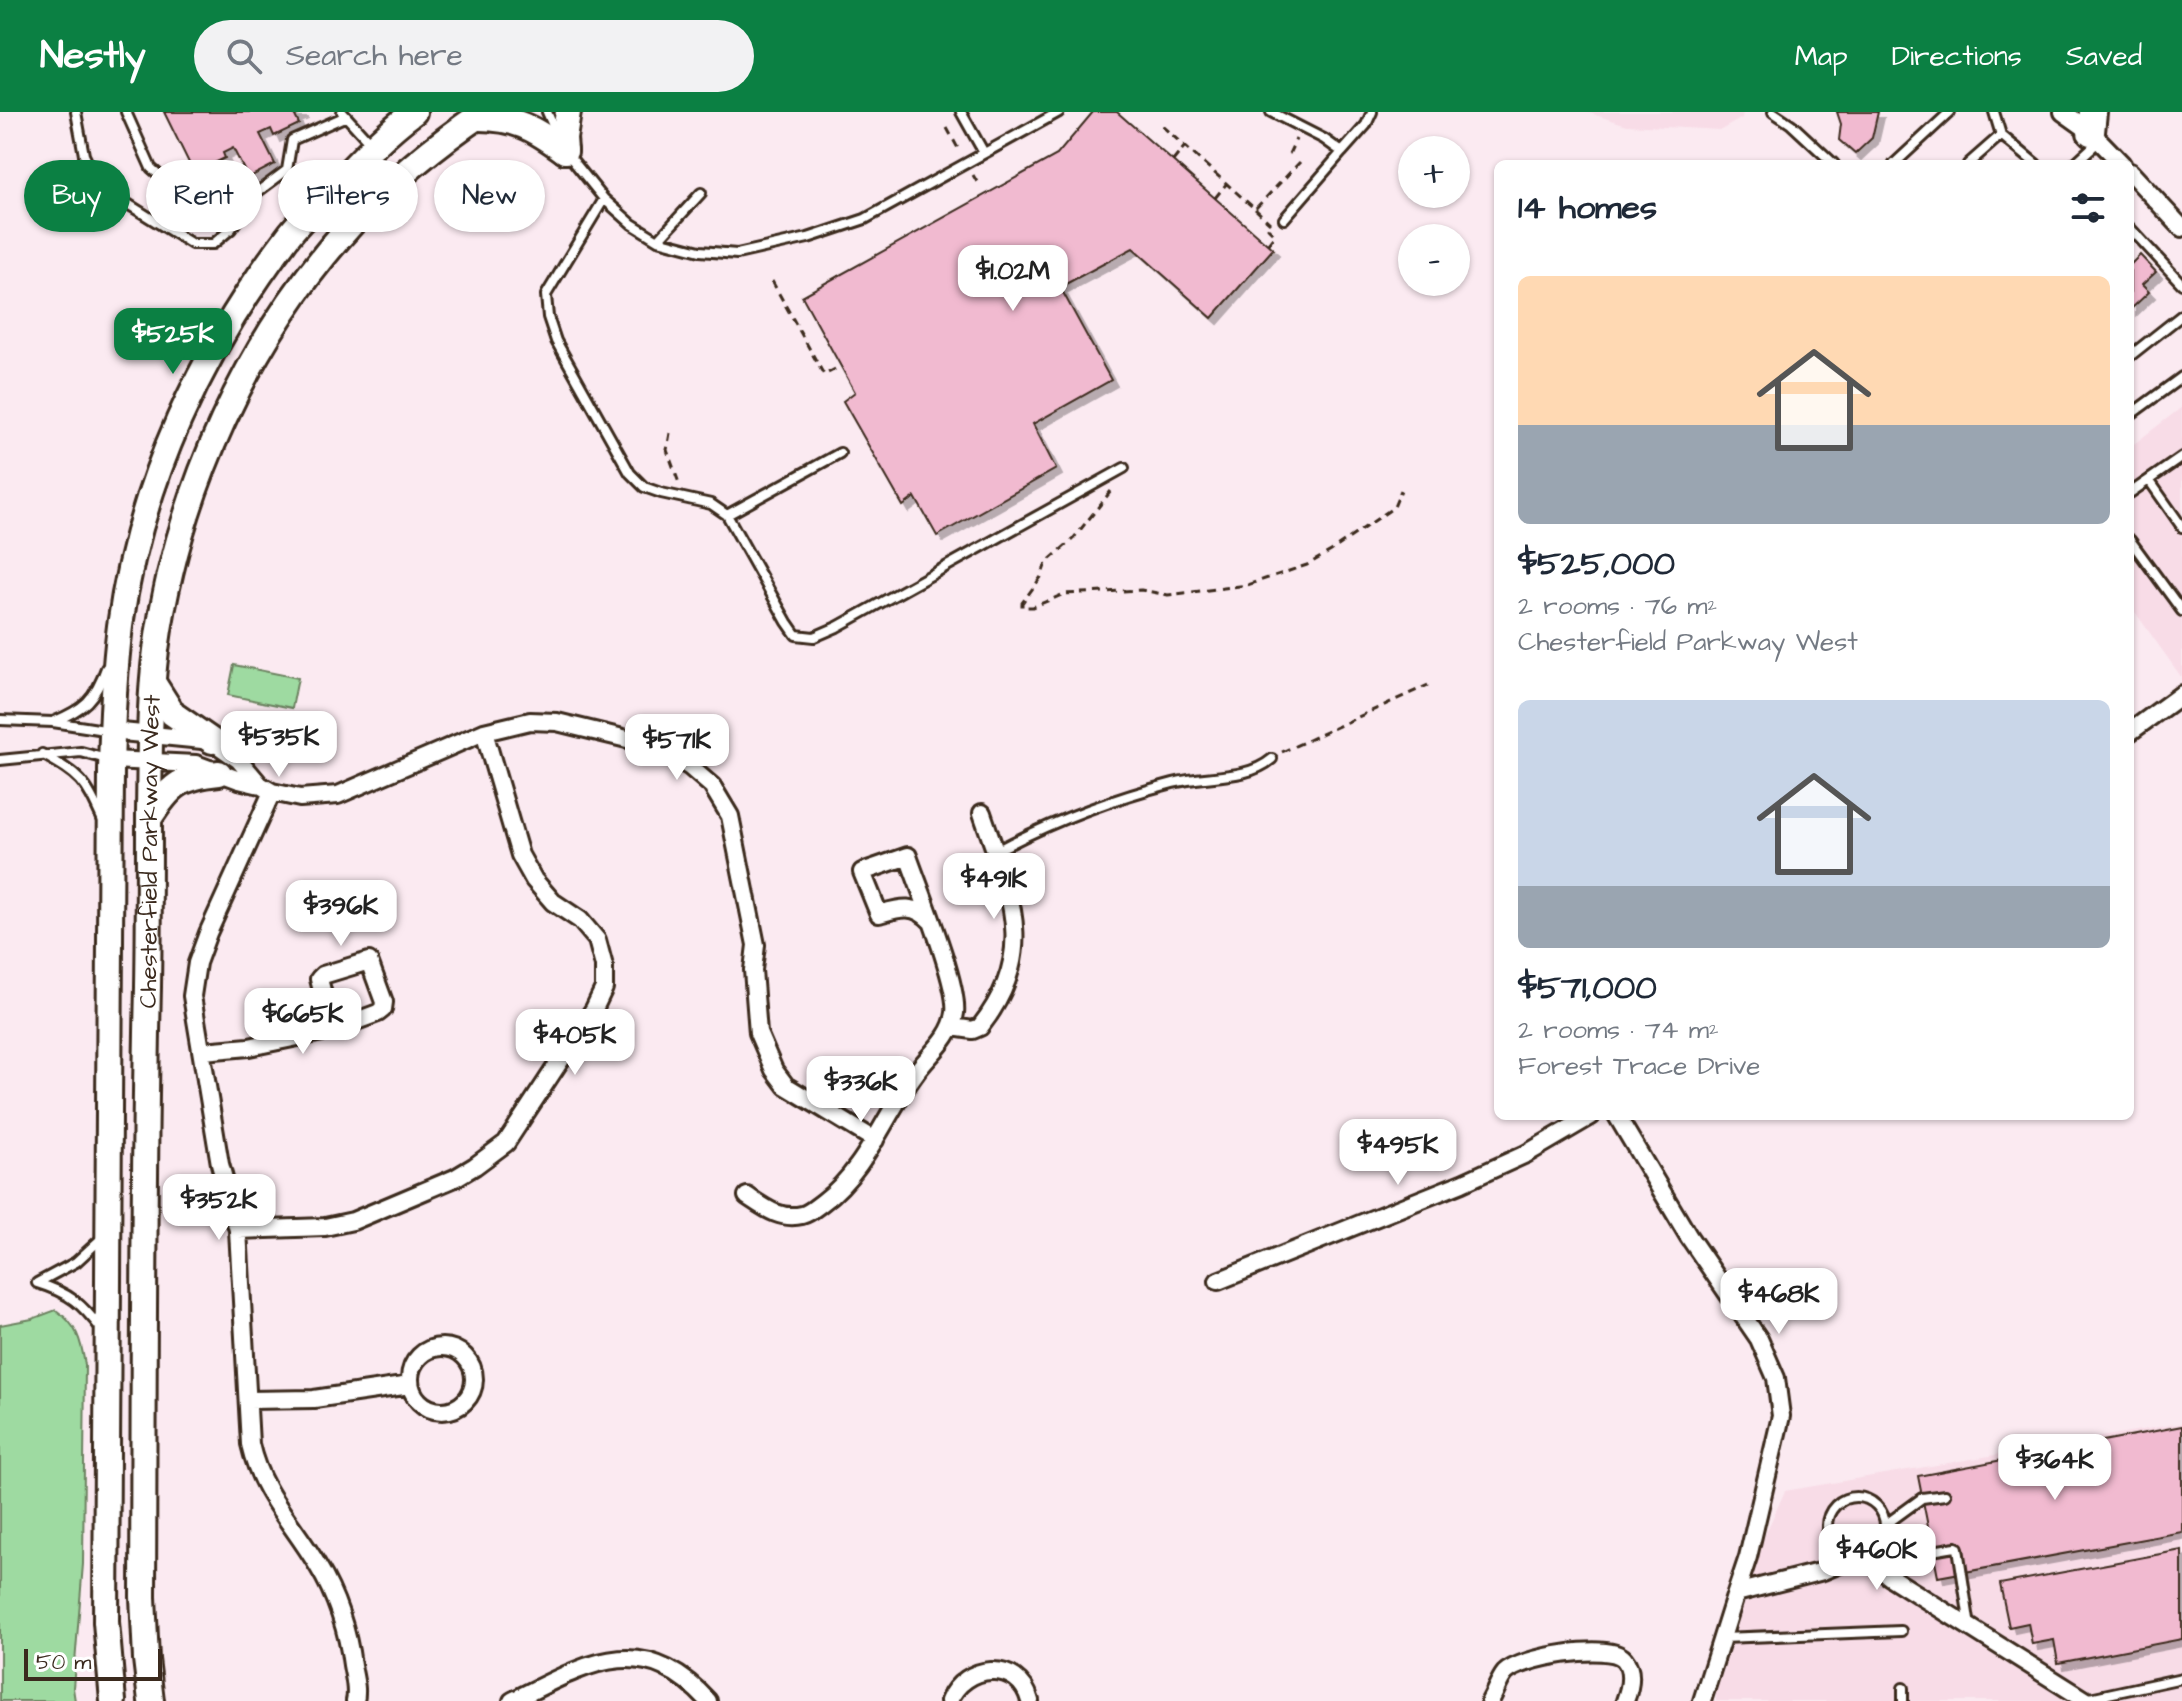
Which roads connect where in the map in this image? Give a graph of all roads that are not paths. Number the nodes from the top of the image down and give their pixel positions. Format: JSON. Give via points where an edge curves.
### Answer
{"nodes":[{"id":1,"x":76,"y":112,"type":"edge"},
{"id":2,"x":126,"y":112,"type":"edge"},
{"id":3,"x":414,"y":112,"type":"edge"},
{"id":4,"x":547,"y":112,"type":"edge"},
{"id":5,"x":568,"y":112,"type":"edge"},
{"id":6,"x":961,"y":112,"type":"edge"},
{"id":7,"x":1059,"y":112,"type":"edge"},
{"id":8,"x":1271,"y":112,"type":"edge"},
{"id":9,"x":1372,"y":112,"type":"edge"},
{"id":10,"x":1773,"y":112,"type":"edge"},
{"id":11,"x":1950,"y":112,"type":"edge"},
{"id":12,"x":1994,"y":112,"type":"edge"},
{"id":13,"x":2063,"y":112,"type":"edge"},
{"id":14,"x":343,"y":114,"type":"edge"},
{"id":15,"x":480,"y":115,"type":"edge"},
{"id":16,"x":2091,"y":124,"type":"edge"},
{"id":17,"x":2001,"y":135,"type":"junction"},
{"id":18,"x":374,"y":146,"type":"junction"},
{"id":19,"x":565,"y":151,"type":"junction"},
{"id":20,"x":1342,"y":152,"type":"junction"},
{"id":21,"x":984,"y":153,"type":"junction"},
{"id":22,"x":147,"y":160,"type":"edge"},
{"id":23,"x":1830,"y":160,"type":"edge"},
{"id":24,"x":1898,"y":160,"type":"edge"},
{"id":25,"x":1973,"y":160,"type":"edge"},
{"id":26,"x":2031,"y":160,"type":"edge"},
{"id":27,"x":2076,"y":160,"type":"edge"},
{"id":28,"x":2119,"y":160,"type":"edge"},
{"id":29,"x":2134,"y":176,"type":"edge"},
{"id":30,"x":262,"y":189,"type":"edge"},
{"id":31,"x":701,"y":193,"type":"dead end"},
{"id":32,"x":604,"y":199,"type":"junction"},
{"id":33,"x":146,"y":215,"type":"edge"},
{"id":34,"x":1284,"y":219,"type":"dead end"},
{"id":35,"x":2182,"y":228,"type":"edge"},
{"id":36,"x":173,"y":232,"type":"edge"},
{"id":37,"x":227,"y":232,"type":"edge"},
{"id":38,"x":2134,"y":232,"type":"edge"},
{"id":39,"x":658,"y":240,"type":"junction"},
{"id":40,"x":2182,"y":284,"type":"edge"},
{"id":41,"x":2182,"y":315,"type":"edge"},
{"id":42,"x":2134,"y":353,"type":"edge"},
{"id":43,"x":2182,"y":377,"type":"edge"},
{"id":44,"x":2134,"y":412,"type":"edge"},
{"id":45,"x":840,"y":453,"type":"dead end"},
{"id":46,"x":2182,"y":457,"type":"edge"},
{"id":47,"x":1124,"y":468,"type":"dead end"},
{"id":48,"x":2149,"y":480,"type":"junction"},
{"id":49,"x":2134,"y":490,"type":"edge"},
{"id":50,"x":727,"y":515,"type":"junction"},
{"id":51,"x":2182,"y":527,"type":"edge"},
{"id":52,"x":2134,"y":545,"type":"edge"},
{"id":53,"x":2182,"y":611,"type":"edge"},
{"id":54,"x":120,"y":625,"type":"junction"},
{"id":55,"x":154,"y":684,"type":"junction"},
{"id":56,"x":2182,"y":694,"type":"edge"},
{"id":57,"x":0,"y":720,"type":"edge"},
{"id":58,"x":53,"y":722,"type":"junction"},
{"id":59,"x":2134,"y":729,"type":"edge"},
{"id":60,"x":112,"y":731,"type":"junction"},
{"id":61,"x":484,"y":732,"type":"junction"},
{"id":62,"x":149,"y":735,"type":"junction"},
{"id":63,"x":212,"y":741,"type":"junction"},
{"id":64,"x":42,"y":754,"type":"junction"},
{"id":65,"x":1272,"y":759,"type":"road end"},
{"id":66,"x":0,"y":760,"type":"edge"},
{"id":67,"x":111,"y":760,"type":"junction"},
{"id":68,"x":149,"y":763,"type":"junction"},
{"id":69,"x":219,"y":773,"type":"junction"},
{"id":70,"x":266,"y":788,"type":"junction"},
{"id":71,"x":982,"y":813,"type":"dead end"},
{"id":72,"x":149,"y":819,"type":"junction"},
{"id":73,"x":111,"y":839,"type":"junction"},
{"id":74,"x":995,"y":852,"type":"junction"},
{"id":75,"x":931,"y":921,"type":"junction"},
{"id":76,"x":952,"y":1027,"type":"junction"},
{"id":77,"x":332,"y":1030,"type":"junction"},
{"id":78,"x":203,"y":1051,"type":"junction"},
{"id":79,"x":1584,"y":1120,"type":"edge"},
{"id":80,"x":1619,"y":1120,"type":"edge"},
{"id":81,"x":875,"y":1140,"type":"junction"},
{"id":82,"x":747,"y":1196,"type":"dead end"},
{"id":83,"x":238,"y":1230,"type":"junction"},
{"id":84,"x":108,"y":1231,"type":"junction"},
{"id":85,"x":1218,"y":1281,"type":"dead end"},
{"id":86,"x":107,"y":1336,"type":"junction"},
{"id":87,"x":410,"y":1385,"type":"junction"},
{"id":88,"x":249,"y":1400,"type":"junction"},
{"id":89,"x":1945,"y":1495,"type":"dead end"},
{"id":90,"x":1885,"y":1525,"type":"junction"},
{"id":91,"x":1861,"y":1555,"type":"junction"},
{"id":92,"x":1890,"y":1577,"type":"junction"},
{"id":93,"x":1736,"y":1593,"type":"junction"},
{"id":94,"x":1970,"y":1627,"type":"junction"},
{"id":95,"x":1901,"y":1631,"type":"dead end"},
{"id":96,"x":1722,"y":1638,"type":"junction"},
{"id":97,"x":2182,"y":1678,"type":"edge"},
{"id":98,"x":1903,"y":1688,"type":"dead end"},
{"id":99,"x":2086,"y":1700,"type":"edge"},
{"id":100,"x":113,"y":1701,"type":"edge"},
{"id":101,"x":151,"y":1701,"type":"edge"},
{"id":102,"x":355,"y":1701,"type":"edge"},
{"id":103,"x":512,"y":1701,"type":"edge"},
{"id":104,"x":708,"y":1701,"type":"edge"},
{"id":105,"x":949,"y":1701,"type":"edge"},
{"id":106,"x":1030,"y":1701,"type":"edge"},
{"id":107,"x":1490,"y":1701,"type":"edge"},
{"id":108,"x":1625,"y":1701,"type":"edge"},
{"id":109,"x":1702,"y":1701,"type":"edge"},
{"id":110,"x":1903,"y":1701,"type":"edge"}],
"edges":[{"from":1,"to":33,"type":"lane","via":[[84,155],[99,186]]},
{"from":2,"to":22,"type":"lane"},
{"from":3,"to":18,"type":"street","name":"Chesterfield Parkway West"},
{"from":4,"to":19,"type":"lane"},
{"from":5,"to":19,"type":"street"},
{"from":6,"to":21,"type":"lane"},
{"from":7,"to":21,"type":"lane"},
{"from":8,"to":20,"type":"lane"},
{"from":9,"to":20,"type":"lane"},
{"from":10,"to":23,"type":"lane"},
{"from":11,"to":24,"type":"lane"},
{"from":12,"to":17,"type":"lane"},
{"from":13,"to":16,"type":"street"},
{"from":14,"to":18,"type":"lane"},
{"from":14,"to":30,"type":"lane","via":[[292,140],[287,170]]},
{"from":15,"to":19,"type":"street","via":[[523,124]]},
{"from":15,"to":55,"type":"street","name":"Chesterfield Parkway West","via":[[435,146],[356,219],[296,293],[243,381],[197,483],[169,574]]},
{"from":16,"to":27,"type":"lane"},
{"from":16,"to":28,"type":"street"},
{"from":17,"to":25,"type":"lane"},
{"from":17,"to":26,"type":"lane"},
{"from":18,"to":54,"type":"street","name":"Chesterfield Parkway West","via":[[290,233],[210,355],[156,477]]},
{"from":19,"to":32,"type":"lane"},
{"from":20,"to":34,"type":"lane"},
{"from":21,"to":39,"type":"lane","via":[[865,219],[808,238],[737,254]]},
{"from":29,"to":35,"type":"street"},
{"from":31,"to":39,"type":"lane"},
{"from":32,"to":39,"type":"lane"},
{"from":32,"to":50,"type":"lane","via":[[546,295],[556,341],[630,473],[644,487],[711,504]]},
{"from":36,"to":37,"type":"lane","via":[[192,244],[213,244]]},
{"from":38,"to":40,"type":"lane"},
{"from":41,"to":42,"type":"lane"},
{"from":43,"to":44,"type":"lane"},
{"from":45,"to":50,"type":"lane"},
{"from":46,"to":48,"type":"lane"},
{"from":47,"to":50,"type":"lane","via":[[814,637],[796,635]]},
{"from":48,"to":49,"type":"lane"},
{"from":48,"to":51,"type":"lane"},
{"from":52,"to":53,"type":"lane"},
{"from":54,"to":58,"type":"lane","via":[[91,699]]},
{"from":54,"to":60,"type":"street","name":"Chesterfield Parkway West"},
{"from":55,"to":62,"type":"street","name":"Chesterfield Parkway West"},
{"from":55,"to":63,"type":"street","via":[[173,714]]},
{"from":56,"to":59,"type":"street"},
{"from":57,"to":58,"type":"lane"},
{"from":58,"to":60,"type":"lane"},
{"from":60,"to":62,"type":"street"},
{"from":60,"to":67,"type":"street","name":"Chesterfield Parkway West"},
{"from":61,"to":70,"type":"street","via":[[338,795],[300,798]]},
{"from":61,"to":81,"type":"street","via":[[530,721],[587,728],[656,746],[712,786],[730,816],[737,844],[756,945],[758,1033],[765,1052],[786,1086]]},
{"from":61,"to":83,"type":"street","via":[[520,855],[553,902],[580,920],[597,940],[604,988],[594,1009],[506,1143],[475,1166],[353,1221]]},
{"from":62,"to":63,"type":"street"},
{"from":62,"to":68,"type":"street","name":"Chesterfield Parkway West"},
{"from":63,"to":70,"type":"street"},
{"from":64,"to":66,"type":"lane"},
{"from":64,"to":67,"type":"lane","via":[[81,752]]},
{"from":64,"to":73,"type":"lane","via":[[84,781]]},
{"from":65,"to":74,"type":"lane","via":[[1260,769],[1176,782],[1108,802],[1046,825]]},
{"from":67,"to":68,"type":"street"},
{"from":67,"to":73,"type":"street","name":"Chesterfield Parkway West"},
{"from":68,"to":69,"type":"street","via":[[196,764]]},
{"from":68,"to":72,"type":"street","name":"Chesterfield Parkway West"},
{"from":69,"to":70,"type":"street"},
{"from":69,"to":72,"type":"street","via":[[178,783]]},
{"from":70,"to":78,"type":"street","via":[[197,963],[192,996]]},
{"from":71,"to":74,"type":"street"},
{"from":72,"to":101,"type":"street","name":"Chesterfield Parkway West","via":[[143,1597]]},
{"from":73,"to":84,"type":"street","name":"Chesterfield Parkway West"},
{"from":74,"to":76,"type":"street","via":[[1012,901],[1015,954],[1007,981],[980,1027]]},
{"from":75,"to":75,"type":"street","via":[[908,856],[862,872],[879,914],[915,908]]},
{"from":75,"to":76,"type":"street","via":[[953,989]]},
{"from":76,"to":81,"type":"street","via":[[914,1074]]},
{"from":77,"to":77,"type":"street","via":[[383,1009],[369,961],[319,979]]},
{"from":77,"to":78,"type":"street"},
{"from":78,"to":83,"type":"street","via":[[220,1164]]},
{"from":79,"to":85,"type":"street","via":[[1485,1173]]},
{"from":80,"to":93,"type":"street","via":[[1689,1237],[1759,1339],[1776,1378],[1781,1416]]},
{"from":81,"to":82,"type":"street","via":[[850,1178],[806,1214],[784,1217]]},
{"from":83,"to":88,"type":"street"},
{"from":84,"to":86,"type":"street","name":"Chesterfield Parkway West"},
{"from":84,"to":86,"type":"lane","via":[[76,1262],[37,1283],[75,1299]]},
{"from":86,"to":100,"type":"street","name":"Chesterfield Parkway West","via":[[106,1622]]},
{"from":87,"to":87,"type":"street","via":[[418,1357],[433,1347],[458,1350],[474,1372],[472,1393],[447,1411],[422,1404]]},
{"from":87,"to":88,"type":"street","via":[[314,1399]]},
{"from":88,"to":102,"type":"street","via":[[256,1470],[319,1567],[343,1624]]},
{"from":89,"to":90,"type":"lane","via":[[1922,1498]]},
{"from":90,"to":91,"type":"lane","via":[[1879,1544]]},
{"from":90,"to":91,"type":"lane","via":[[1879,1508],[1865,1498],[1848,1498],[1833,1508],[1827,1524],[1831,1541],[1844,1552]]},
{"from":91,"to":92,"type":"street"},
{"from":91,"to":93,"type":"street","via":[[1823,1571]]},
{"from":92,"to":94,"type":"street"},
{"from":92,"to":94,"type":"lane","via":[[1918,1553],[1957,1547]]},
{"from":93,"to":96,"type":"street"},
{"from":94,"to":99,"type":"street"},
{"from":95,"to":96,"type":"lane"},
{"from":96,"to":109,"type":"street"},
{"from":97,"to":99,"type":"lane"},
{"from":98,"to":110,"type":"lane"},
{"from":103,"to":104,"type":"street","via":[[617,1657],[640,1660],[690,1680]]},
{"from":105,"to":106,"type":"street","via":[[968,1676],[985,1671],[1018,1681]]},
{"from":107,"to":108,"type":"street","via":[[1504,1674],[1518,1664],[1609,1651],[1623,1657],[1630,1670]]}]}
